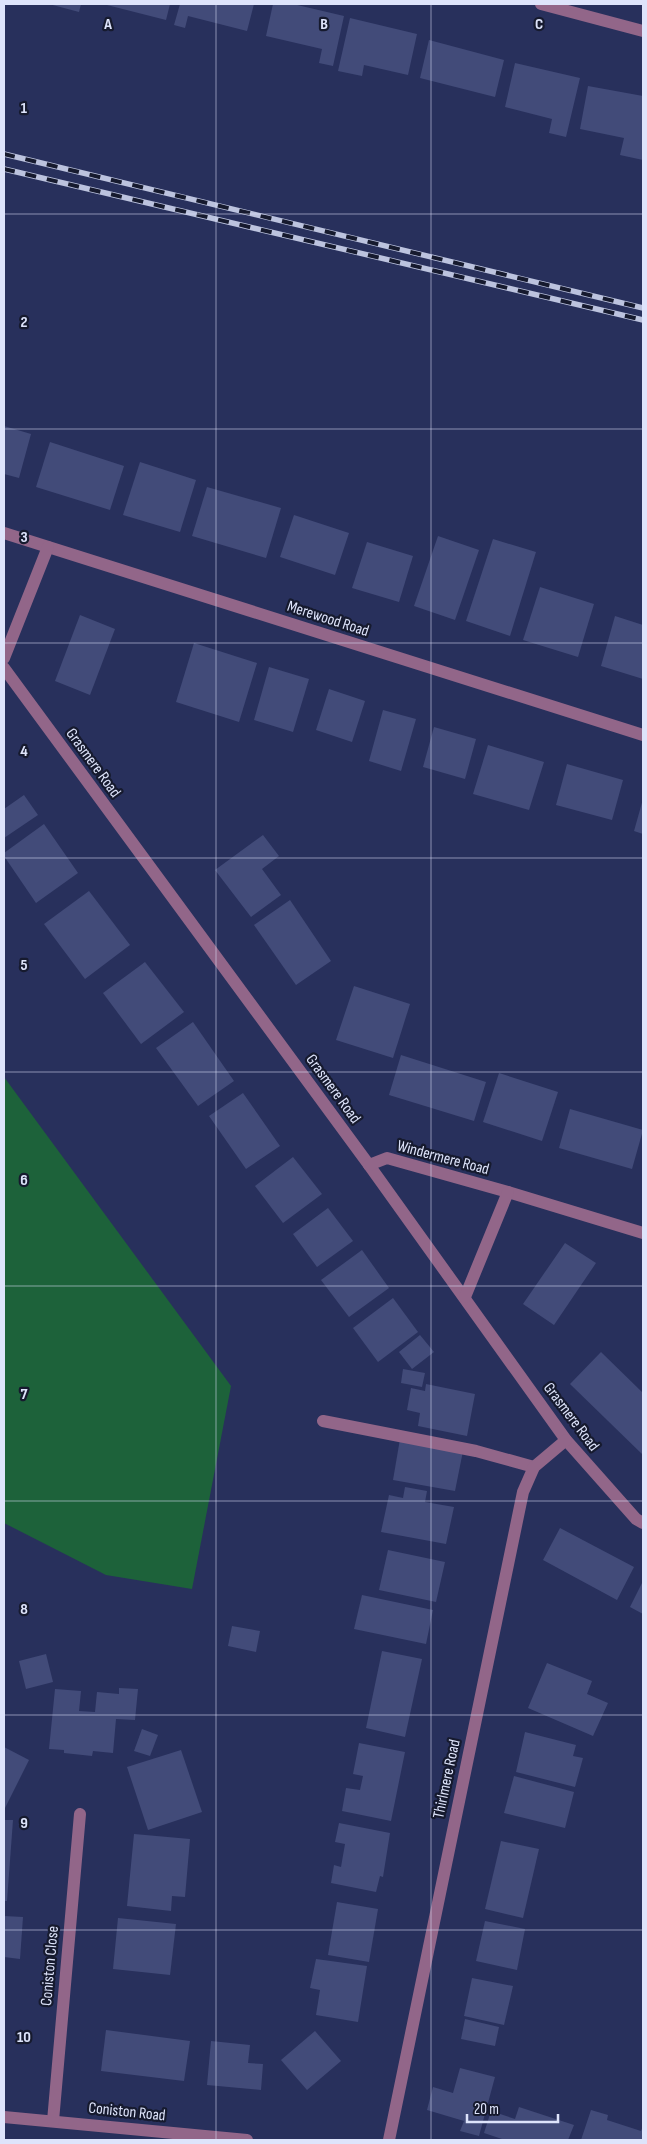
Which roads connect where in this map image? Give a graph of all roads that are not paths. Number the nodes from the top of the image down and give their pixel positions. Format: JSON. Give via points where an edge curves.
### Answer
{"nodes":[{"id":1,"x":541,"y":4,"type":"edge"},
{"id":2,"x":643,"y":31,"type":"edge"},
{"id":3,"x":4,"y":533,"type":"edge"},
{"id":4,"x":48,"y":547,"type":"junction"},
{"id":5,"x":4,"y":658,"type":"edge"},
{"id":6,"x":4,"y":668,"type":"edge"},
{"id":7,"x":643,"y":735,"type":"edge"},
{"id":8,"x":369,"y":1165,"type":"junction"},
{"id":9,"x":508,"y":1192,"type":"junction"},
{"id":10,"x":643,"y":1233,"type":"edge"},
{"id":11,"x":465,"y":1297,"type":"junction"},
{"id":12,"x":323,"y":1421,"type":"dead end"},
{"id":13,"x":566,"y":1440,"type":"junction"},
{"id":14,"x":534,"y":1467,"type":"junction"},
{"id":15,"x":643,"y":1523,"type":"edge"},
{"id":16,"x":80,"y":1814,"type":"dead end"},
{"id":17,"x":4,"y":2117,"type":"edge"},
{"id":18,"x":53,"y":2121,"type":"junction"},
{"id":19,"x":247,"y":2140,"type":"edge"},
{"id":20,"x":389,"y":2140,"type":"edge"}],
"edges":[{"from":1,"to":2,"type":"street"},
{"from":3,"to":4,"type":"street","name":"Merewood Road"},
{"from":4,"to":5,"type":"street"},
{"from":4,"to":7,"type":"street","name":"Merewood Road"},
{"from":6,"to":8,"type":"street","name":"Grasmere Road"},
{"from":8,"to":9,"type":"street","name":"Windermere Road","via":[[387,1158]]},
{"from":8,"to":11,"type":"street","name":"Grasmere Road"},
{"from":9,"to":10,"type":"street","name":"Windermere Road"},
{"from":9,"to":11,"type":"street"},
{"from":11,"to":13,"type":"street","name":"Grasmere Road"},
{"from":12,"to":14,"type":"street","via":[[476,1451]]},
{"from":13,"to":14,"type":"street","name":"Thirlmere Road"},
{"from":13,"to":15,"type":"street","name":"Grasmere Road"},
{"from":14,"to":20,"type":"street","name":"Thirlmere Road","via":[[523,1492]]},
{"from":16,"to":18,"type":"street","name":"Coniston Close"},
{"from":17,"to":18,"type":"street","name":"Coniston Road"},
{"from":18,"to":19,"type":"street","name":"Coniston Road"}]}
